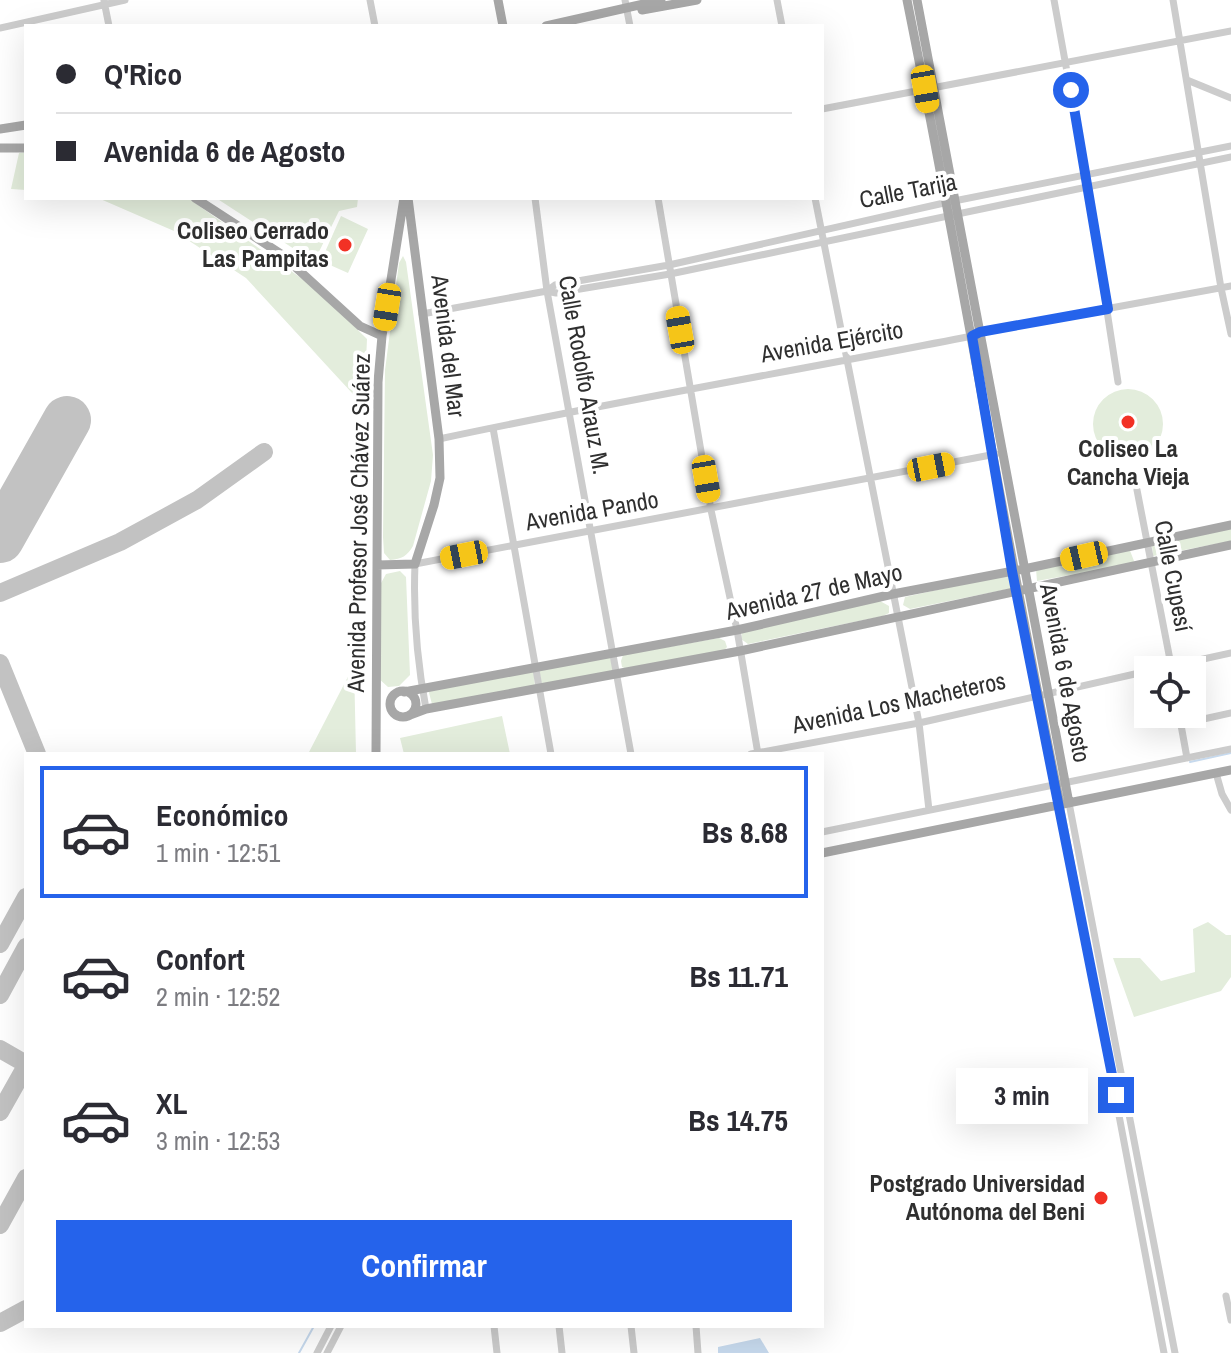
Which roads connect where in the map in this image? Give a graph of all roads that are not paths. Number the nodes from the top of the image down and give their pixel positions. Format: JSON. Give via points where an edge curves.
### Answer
{"nodes":[{"id":1,"x":125,"y":0,"type":"edge"},
{"id":2,"x":370,"y":0,"type":"edge"},
{"id":3,"x":498,"y":0,"type":"edge"},
{"id":4,"x":661,"y":0,"type":"edge"},
{"id":5,"x":697,"y":0,"type":"edge"},
{"id":6,"x":777,"y":0,"type":"edge"},
{"id":7,"x":907,"y":0,"type":"edge"},
{"id":8,"x":917,"y":0,"type":"edge"},
{"id":9,"x":1054,"y":0,"type":"edge"},
{"id":10,"x":1173,"y":0,"type":"edge"},
{"id":11,"x":104,"y":2,"type":"edge"},
{"id":12,"x":626,"y":5,"type":"edge"},
{"id":13,"x":109,"y":24,"type":"edge"},
{"id":14,"x":375,"y":24,"type":"edge"},
{"id":15,"x":503,"y":24,"type":"edge"},
{"id":16,"x":554,"y":24,"type":"edge"},
{"id":17,"x":782,"y":24,"type":"edge"},
{"id":18,"x":0,"y":28,"type":"edge"},
{"id":19,"x":1231,"y":31,"type":"edge"},
{"id":20,"x":1180,"y":40,"type":"junction"},
{"id":21,"x":1066,"y":62,"type":"junction"},
{"id":22,"x":1187,"y":80,"type":"junction"},
{"id":23,"x":929,"y":89,"type":"junction"},
{"id":24,"x":1231,"y":98,"type":"edge"},
{"id":25,"x":824,"y":109,"type":"edge"},
{"id":26,"x":24,"y":125,"type":"edge"},
{"id":27,"x":0,"y":129,"type":"edge"},
{"id":28,"x":1231,"y":146,"type":"edge"},
{"id":29,"x":0,"y":148,"type":"edge"},
{"id":30,"x":24,"y":148,"type":"edge"},
{"id":31,"x":1197,"y":152,"type":"junction"},
{"id":32,"x":1231,"y":157,"type":"edge"},
{"id":33,"x":1200,"y":164,"type":"junction"},
{"id":34,"x":1085,"y":176,"type":"junction"},
{"id":35,"x":1088,"y":188,"type":"junction"},
{"id":36,"x":198,"y":200,"type":"edge"},
{"id":37,"x":406,"y":200,"type":"edge"},
{"id":38,"x":406,"y":200,"type":"edge"},
{"id":39,"x":535,"y":200,"type":"edge"},
{"id":40,"x":658,"y":200,"type":"edge"},
{"id":41,"x":815,"y":200,"type":"edge"},
{"id":42,"x":956,"y":202,"type":"junction"},
{"id":43,"x":944,"y":203,"type":"junction"},
{"id":44,"x":952,"y":214,"type":"junction"},
{"id":45,"x":821,"y":229,"type":"junction"},
{"id":46,"x":824,"y":242,"type":"junction"},
{"id":47,"x":396,"y":246,"type":"junction"},
{"id":48,"x":415,"y":248,"type":"junction"},
{"id":49,"x":669,"y":270,"type":"junction"},
{"id":50,"x":1231,"y":286,"type":"edge"},
{"id":51,"x":1221,"y":288,"type":"junction"},
{"id":52,"x":547,"y":291,"type":"junction"},
{"id":53,"x":1108,"y":309,"type":"junction"},
{"id":54,"x":422,"y":314,"type":"junction"},
{"id":55,"x":976,"y":334,"type":"junction"},
{"id":56,"x":1231,"y":334,"type":"edge"},
{"id":57,"x":382,"y":336,"type":"junction"},
{"id":58,"x":847,"y":361,"type":"junction"},
{"id":59,"x":1118,"y":382,"type":"dead end"},
{"id":60,"x":689,"y":387,"type":"junction"},
{"id":61,"x":571,"y":411,"type":"junction"},
{"id":62,"x":493,"y":428,"type":"junction"},
{"id":63,"x":439,"y":439,"type":"junction"},
{"id":64,"x":997,"y":454,"type":"junction"},
{"id":65,"x":869,"y":479,"type":"junction"},
{"id":66,"x":1137,"y":490,"type":"dead end"},
{"id":67,"x":711,"y":510,"type":"junction"},
{"id":68,"x":1231,"y":525,"type":"edge"},
{"id":69,"x":592,"y":530,"type":"junction"},
{"id":70,"x":1145,"y":542,"type":"junction"},
{"id":71,"x":1231,"y":545,"type":"edge"},
{"id":72,"x":513,"y":546,"type":"junction"},
{"id":73,"x":415,"y":564,"type":"junction"},
{"id":74,"x":1149,"y":564,"type":"junction"},
{"id":75,"x":377,"y":565,"type":"junction"},
{"id":76,"x":1024,"y":569,"type":"junction"},
{"id":77,"x":1012,"y":571,"type":"junction"},
{"id":78,"x":1028,"y":588,"type":"junction"},
{"id":79,"x":1017,"y":591,"type":"junction"},
{"id":80,"x":893,"y":594,"type":"junction"},
{"id":81,"x":899,"y":618,"type":"junction"},
{"id":82,"x":737,"y":630,"type":"junction"},
{"id":83,"x":740,"y":651,"type":"junction"},
{"id":84,"x":1231,"y":653,"type":"edge"},
{"id":85,"x":614,"y":654,"type":"junction"},
{"id":86,"x":1169,"y":656,"type":"edge"},
{"id":87,"x":1206,"y":659,"type":"edge"},
{"id":88,"x":536,"y":667,"type":"junction"},
{"id":89,"x":1134,"y":673,"type":"edge"},
{"id":90,"x":617,"y":674,"type":"junction"},
{"id":91,"x":422,"y":688,"type":"junction"},
{"id":92,"x":539,"y":690,"type":"junction"},
{"id":93,"x":404,"y":692,"type":"junction"},
{"id":94,"x":1044,"y":693,"type":"junction"},
{"id":95,"x":376,"y":707,"type":"junction"},
{"id":96,"x":391,"y":707,"type":"junction"},
{"id":97,"x":426,"y":709,"type":"junction"},
{"id":98,"x":1231,"y":713,"type":"edge"},
{"id":99,"x":410,"y":715,"type":"junction"},
{"id":100,"x":1206,"y":718,"type":"edge"},
{"id":101,"x":919,"y":723,"type":"junction"},
{"id":102,"x":1182,"y":728,"type":"edge"},
{"id":103,"x":1231,"y":749,"type":"edge"},
{"id":104,"x":376,"y":752,"type":"edge"},
{"id":105,"x":551,"y":752,"type":"edge"},
{"id":106,"x":631,"y":752,"type":"edge"},
{"id":107,"x":755,"y":752,"type":"edge"},
{"id":108,"x":766,"y":752,"type":"edge"},
{"id":109,"x":1187,"y":758,"type":"junction"},
{"id":110,"x":1231,"y":770,"type":"edge"},
{"id":111,"x":1216,"y":773,"type":"junction"},
{"id":112,"x":1061,"y":784,"type":"junction"},
{"id":113,"x":1064,"y":803,"type":"junction"},
{"id":114,"x":929,"y":810,"type":"junction"},
{"id":115,"x":1231,"y":810,"type":"edge"},
{"id":116,"x":824,"y":832,"type":"edge"},
{"id":117,"x":824,"y":853,"type":"edge"},
{"id":118,"x":1085,"y":888,"type":"junction"},
{"id":119,"x":1076,"y":890,"type":"junction"},
{"id":120,"x":1120,"y":1094,"type":"junction"},
{"id":121,"x":1133,"y":1159,"type":"junction"},
{"id":122,"x":1226,"y":1296,"type":"dead end"},
{"id":123,"x":1231,"y":1320,"type":"edge"},
{"id":124,"x":330,"y":1328,"type":"edge"},
{"id":125,"x":340,"y":1328,"type":"edge"},
{"id":126,"x":494,"y":1328,"type":"edge"},
{"id":127,"x":559,"y":1328,"type":"edge"},
{"id":128,"x":631,"y":1328,"type":"edge"},
{"id":129,"x":696,"y":1328,"type":"edge"},
{"id":130,"x":317,"y":1353,"type":"edge"},
{"id":131,"x":327,"y":1353,"type":"edge"},
{"id":132,"x":497,"y":1353,"type":"edge"},
{"id":133,"x":562,"y":1353,"type":"edge"},
{"id":134,"x":634,"y":1353,"type":"edge"},
{"id":135,"x":698,"y":1353,"type":"edge"},
{"id":136,"x":1164,"y":1353,"type":"edge"},
{"id":137,"x":1175,"y":1353,"type":"edge"}],
"edges":[{"from":1,"to":11,"type":"street"},
{"from":2,"to":14,"type":"street"},
{"from":3,"to":15,"type":"main road"},
{"from":4,"to":12,"type":"main road"},
{"from":5,"to":12,"type":"main road","via":[[635,11]]},
{"from":6,"to":17,"type":"street"},
{"from":7,"to":23,"type":"main road","name":"Avenida 6 de Agosto"},
{"from":8,"to":23,"type":"main road","name":"Avenida 6 de Agosto"},
{"from":9,"to":21,"type":"street"},
{"from":10,"to":20,"type":"street"},
{"from":11,"to":13,"type":"street"},
{"from":11,"to":18,"type":"street"},
{"from":12,"to":16,"type":"main road"},
{"from":19,"to":20,"type":"street"},
{"from":20,"to":21,"type":"street"},
{"from":20,"to":22,"type":"street"},
{"from":21,"to":23,"type":"street"},
{"from":21,"to":34,"type":"street"},
{"from":22,"to":24,"type":"street"},
{"from":22,"to":31,"type":"street"},
{"from":23,"to":25,"type":"street"},
{"from":23,"to":42,"type":"main road","name":"Avenida 6 de Agosto"},
{"from":23,"to":43,"type":"main road","name":"Avenida 6 de Agosto"},
{"from":26,"to":27,"type":"main road"},
{"from":28,"to":31,"type":"street","name":"Calle Tarija"},
{"from":29,"to":30,"type":"main road"},
{"from":31,"to":33,"type":"street"},
{"from":31,"to":34,"type":"street","name":"Calle Tarija"},
{"from":32,"to":33,"type":"street","name":"Calle Tarija"},
{"from":33,"to":35,"type":"street","name":"Calle Tarija"},
{"from":33,"to":51,"type":"street"},
{"from":34,"to":35,"type":"street"},
{"from":34,"to":42,"type":"street","name":"Calle Tarija"},
{"from":35,"to":44,"type":"street","name":"Calle Tarija"},
{"from":35,"to":53,"type":"street"},
{"from":36,"to":57,"type":"main road","via":[[281,254],[360,326]]},
{"from":37,"to":47,"type":"main road","name":"Avenida Profesor José Chávez Suárez"},
{"from":38,"to":48,"type":"main road","name":"Avenida del Mar"},
{"from":39,"to":52,"type":"street","name":"Calle Rodolfo Arauz M."},
{"from":40,"to":49,"type":"street"},
{"from":41,"to":45,"type":"street"},
{"from":42,"to":43,"type":"street","name":"Calle Tarija"},
{"from":42,"to":44,"type":"main road","name":"Avenida 6 de Agosto"},
{"from":43,"to":44,"type":"main road","name":"Avenida 6 de Agosto"},
{"from":43,"to":45,"type":"street","name":"Calle Tarija"},
{"from":44,"to":46,"type":"street","name":"Calle Tarija"},
{"from":44,"to":55,"type":"main road","name":"Avenida 6 de Agosto"},
{"from":45,"to":46,"type":"street"},
{"from":45,"to":49,"type":"street","name":"Calle Tarija"},
{"from":46,"to":49,"type":"street","name":"Calle Tarija"},
{"from":46,"to":58,"type":"street"},
{"from":47,"to":48,"type":"main road","via":[[408,238]]},
{"from":47,"to":57,"type":"main road","name":"Avenida Profesor José Chávez Suárez"},
{"from":48,"to":54,"type":"main road","name":"Avenida del Mar"},
{"from":49,"to":52,"type":"street","name":"Calle Tarija"},
{"from":49,"to":60,"type":"street"},
{"from":50,"to":51,"type":"street","name":"Avenida Ejército"},
{"from":51,"to":53,"type":"street","name":"Avenida Ejército"},
{"from":51,"to":56,"type":"street"},
{"from":52,"to":54,"type":"street","name":"Calle Tarija"},
{"from":52,"to":61,"type":"street","name":"Calle Rodolfo Arauz M."},
{"from":53,"to":55,"type":"street","name":"Avenida Ejército"},
{"from":53,"to":59,"type":"street"},
{"from":54,"to":63,"type":"main road","name":"Avenida del Mar"},
{"from":55,"to":58,"type":"street","name":"Avenida Ejército"},
{"from":55,"to":64,"type":"main road","name":"Avenida 6 de Agosto"},
{"from":57,"to":75,"type":"main road","name":"Avenida Profesor José Chávez Suárez"},
{"from":58,"to":60,"type":"street","name":"Avenida Ejército"},
{"from":58,"to":65,"type":"street"},
{"from":60,"to":61,"type":"street","name":"Avenida Ejército"},
{"from":60,"to":67,"type":"street"},
{"from":61,"to":62,"type":"street","name":"Avenida Ejército"},
{"from":61,"to":69,"type":"street","name":"Calle Rodolfo Arauz M."},
{"from":62,"to":63,"type":"street","name":"Avenida Ejército"},
{"from":62,"to":72,"type":"street"},
{"from":63,"to":73,"type":"main road","name":"Avenida del Mar","via":[[440,478]]},
{"from":64,"to":65,"type":"street","name":"Avenida Pando"},
{"from":64,"to":76,"type":"main road","name":"Avenida 6 de Agosto"},
{"from":64,"to":77,"type":"main road","name":"Avenida 6 de Agosto"},
{"from":65,"to":67,"type":"street","name":"Avenida Pando"},
{"from":65,"to":80,"type":"street"},
{"from":66,"to":70,"type":"street","name":"Calle Cupesí"},
{"from":67,"to":69,"type":"street","name":"Avenida Pando"},
{"from":67,"to":82,"type":"street"},
{"from":68,"to":70,"type":"main road","name":"Avenida 27 de Mayo"},
{"from":69,"to":72,"type":"street","name":"Avenida Pando"},
{"from":69,"to":85,"type":"street","name":"Calle Rodolfo Arauz M."},
{"from":70,"to":74,"type":"street","name":"Calle Cupesí"},
{"from":70,"to":76,"type":"main road","name":"Avenida 27 de Mayo"},
{"from":71,"to":74,"type":"main road","name":"Avenida 27 de Mayo"},
{"from":72,"to":73,"type":"street","name":"Avenida Pando"},
{"from":72,"to":88,"type":"street"},
{"from":73,"to":75,"type":"main road","name":"Avenida Pando"},
{"from":73,"to":91,"type":"street","name":"Avenida del Mar","via":[[413,601]]},
{"from":74,"to":78,"type":"main road","name":"Avenida 27 de Mayo"},
{"from":74,"to":86,"type":"street","name":"Calle Cupesí"},
{"from":75,"to":95,"type":"main road","name":"Avenida Profesor José Chávez Suárez"},
{"from":76,"to":77,"type":"main road","name":"Avenida 27 de Mayo"},
{"from":76,"to":78,"type":"main road","name":"Avenida 6 de Agosto"},
{"from":77,"to":79,"type":"main road","name":"Avenida 6 de Agosto"},
{"from":77,"to":80,"type":"main road","name":"Avenida 27 de Mayo"},
{"from":78,"to":79,"type":"main road","name":"Avenida 27 de Mayo"},
{"from":78,"to":94,"type":"main road","name":"Avenida 6 de Agosto"},
{"from":79,"to":81,"type":"main road","name":"Avenida 27 de Mayo"},
{"from":79,"to":94,"type":"main road","name":"Avenida 6 de Agosto"},
{"from":80,"to":81,"type":"street"},
{"from":80,"to":82,"type":"main road","name":"Avenida 27 de Mayo"},
{"from":81,"to":83,"type":"main road","name":"Avenida 27 de Mayo"},
{"from":81,"to":101,"type":"street"},
{"from":82,"to":83,"type":"street"},
{"from":82,"to":85,"type":"main road","name":"Avenida 27 de Mayo"},
{"from":83,"to":90,"type":"main road","name":"Avenida 27 de Mayo"},
{"from":83,"to":107,"type":"street"},
{"from":84,"to":87,"type":"street","name":"Avenida Los Macheteros"},
{"from":85,"to":88,"type":"main road","name":"Avenida 27 de Mayo"},
{"from":85,"to":90,"type":"street","name":"Calle Rodolfo Arauz M."},
{"from":88,"to":91,"type":"main road","name":"Avenida 27 de Mayo"},
{"from":88,"to":92,"type":"street"},
{"from":89,"to":94,"type":"street","name":"Avenida Los Macheteros"},
{"from":90,"to":92,"type":"main road","name":"Avenida 27 de Mayo"},
{"from":90,"to":106,"type":"street","name":"Calle Rodolfo Arauz M."},
{"from":91,"to":93,"type":"main road","name":"Avenida 27 de Mayo"},
{"from":91,"to":97,"type":"street","name":"Avenida del Mar"},
{"from":92,"to":97,"type":"main road","name":"Avenida 27 de Mayo"},
{"from":92,"to":105,"type":"street"},
{"from":93,"to":96,"type":"main road","via":[[393,696]]},
{"from":93,"to":99,"type":"main road","via":[[415,703]]},
{"from":94,"to":101,"type":"street","name":"Avenida Los Macheteros"},
{"from":94,"to":112,"type":"main road","name":"Avenida 6 de Agosto"},
{"from":95,"to":96,"type":"main road"},
{"from":95,"to":104,"type":"main road","name":"Avenida Profesor José Chávez Suárez"},
{"from":96,"to":99,"type":"main road","via":[[399,716]]},
{"from":97,"to":99,"type":"main road","name":"Avenida 27 de Mayo"},
{"from":98,"to":100,"type":"street"},
{"from":101,"to":108,"type":"street","name":"Avenida Los Macheteros"},
{"from":101,"to":114,"type":"street"},
{"from":102,"to":109,"type":"street"},
{"from":103,"to":109,"type":"street"},
{"from":109,"to":112,"type":"street"},
{"from":110,"to":111,"type":"main road"},
{"from":111,"to":113,"type":"main road"},
{"from":111,"to":115,"type":"street"},
{"from":112,"to":113,"type":"main road","name":"Avenida 6 de Agosto"},
{"from":112,"to":114,"type":"street"},
{"from":113,"to":117,"type":"main road"},
{"from":113,"to":118,"type":"street","name":"Avenida 6 de Agosto"},
{"from":113,"to":119,"type":"street","name":"Avenida 6 de Agosto"},
{"from":114,"to":116,"type":"street"},
{"from":118,"to":119,"type":"street"},
{"from":118,"to":120,"type":"street","name":"Avenida 6 de Agosto"},
{"from":119,"to":120,"type":"street","name":"Avenida 6 de Agosto"},
{"from":120,"to":121,"type":"street","name":"Avenida 6 de Agosto"},
{"from":121,"to":136,"type":"street","name":"Avenida 6 de Agosto"},
{"from":121,"to":137,"type":"street","name":"Avenida 6 de Agosto"},
{"from":122,"to":123,"type":"street"},
{"from":124,"to":130,"type":"street"},
{"from":125,"to":131,"type":"street"},
{"from":126,"to":132,"type":"street"},
{"from":127,"to":133,"type":"street"},
{"from":128,"to":134,"type":"street"},
{"from":129,"to":135,"type":"street"}]}
